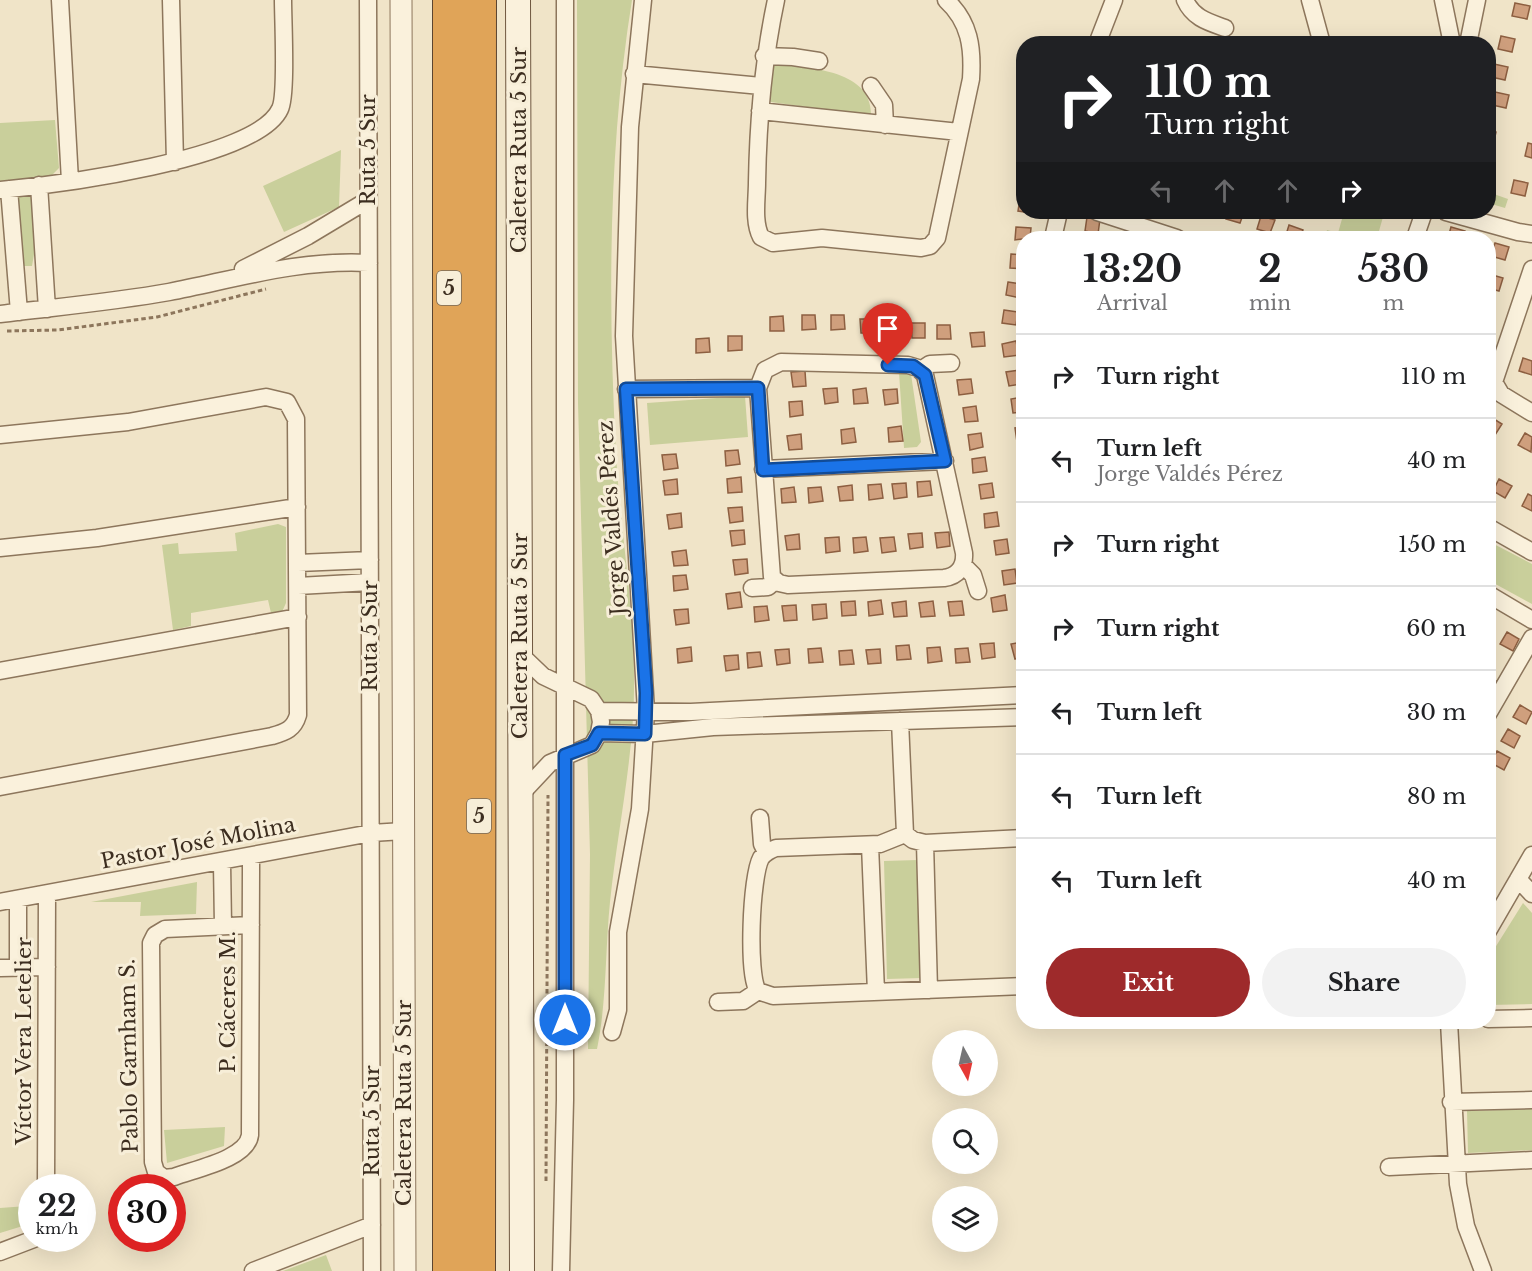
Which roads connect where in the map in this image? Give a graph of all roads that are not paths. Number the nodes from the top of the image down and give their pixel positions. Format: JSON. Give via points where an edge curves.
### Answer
{"nodes":[{"id":1,"x":60,"y":0,"type":"edge"},
{"id":2,"x":171,"y":0,"type":"edge"},
{"id":3,"x":283,"y":0,"type":"edge"},
{"id":4,"x":368,"y":0,"type":"edge"},
{"id":5,"x":401,"y":0,"type":"edge"},
{"id":6,"x":450,"y":0,"type":"edge"},
{"id":7,"x":480,"y":0,"type":"edge"},
{"id":8,"x":518,"y":0,"type":"edge"},
{"id":9,"x":565,"y":0,"type":"edge"},
{"id":10,"x":643,"y":0,"type":"edge"},
{"id":11,"x":776,"y":0,"type":"edge"},
{"id":12,"x":946,"y":0,"type":"edge"},
{"id":13,"x":1114,"y":0,"type":"edge"},
{"id":14,"x":1185,"y":0,"type":"edge"},
{"id":15,"x":1310,"y":0,"type":"edge"},
{"id":16,"x":1477,"y":1,"type":"edge"},
{"id":17,"x":1444,"y":2,"type":"edge"},
{"id":18,"x":1225,"y":28,"type":"dead end"},
{"id":19,"x":1101,"y":36,"type":"edge"},
{"id":20,"x":1320,"y":36,"type":"edge"},
{"id":21,"x":1450,"y":36,"type":"edge"},
{"id":22,"x":1470,"y":36,"type":"edge"},
{"id":23,"x":764,"y":56,"type":"junction"},
{"id":24,"x":819,"y":61,"type":"dead end"},
{"id":25,"x":634,"y":74,"type":"junction"},
{"id":26,"x":761,"y":86,"type":"junction"},
{"id":27,"x":871,"y":86,"type":"dead end"},
{"id":28,"x":760,"y":111,"type":"junction"},
{"id":29,"x":885,"y":125,"type":"junction"},
{"id":30,"x":959,"y":132,"type":"junction"},
{"id":31,"x":175,"y":162,"type":"junction"},
{"id":32,"x":70,"y":181,"type":"junction"},
{"id":33,"x":39,"y":185,"type":"junction"},
{"id":34,"x":4,"y":189,"type":"edge"},
{"id":35,"x":368,"y":200,"type":"junction"},
{"id":36,"x":1117,"y":219,"type":"edge"},
{"id":37,"x":1471,"y":219,"type":"edge"},
{"id":38,"x":1153,"y":231,"type":"edge"},
{"id":39,"x":1532,"y":234,"type":"edge"},
{"id":40,"x":369,"y":263,"type":"junction"},
{"id":41,"x":1532,"y":273,"type":"edge"},
{"id":42,"x":217,"y":281,"type":"junction"},
{"id":43,"x":47,"y":309,"type":"junction"},
{"id":44,"x":19,"y":312,"type":"junction"},
{"id":45,"x":0,"y":314,"type":"edge"},
{"id":46,"x":951,"y":363,"type":"dead end"},
{"id":47,"x":921,"y":370,"type":"junction"},
{"id":48,"x":1496,"y":373,"type":"edge"},
{"id":49,"x":758,"y":388,"type":"junction"},
{"id":50,"x":626,"y":389,"type":"junction"},
{"id":51,"x":1496,"y":391,"type":"edge"},
{"id":52,"x":1532,"y":413,"type":"edge"},
{"id":53,"x":0,"y":435,"type":"edge"},
{"id":54,"x":945,"y":461,"type":"junction"},
{"id":55,"x":763,"y":470,"type":"junction"},
{"id":56,"x":297,"y":507,"type":"junction"},
{"id":57,"x":1496,"y":532,"type":"edge"},
{"id":58,"x":0,"y":548,"type":"edge"},
{"id":59,"x":1532,"y":552,"type":"edge"},
{"id":60,"x":370,"y":560,"type":"junction"},
{"id":61,"x":298,"y":563,"type":"junction"},
{"id":62,"x":963,"y":565,"type":"junction"},
{"id":63,"x":775,"y":581,"type":"junction"},
{"id":64,"x":370,"y":582,"type":"junction"},
{"id":65,"x":298,"y":586,"type":"junction"},
{"id":66,"x":752,"y":588,"type":"dead end"},
{"id":67,"x":978,"y":591,"type":"dead end"},
{"id":68,"x":1496,"y":599,"type":"edge"},
{"id":69,"x":298,"y":617,"type":"junction"},
{"id":70,"x":1532,"y":620,"type":"edge"},
{"id":71,"x":1532,"y":638,"type":"edge"},
{"id":72,"x":520,"y":654,"type":"junction"},
{"id":73,"x":0,"y":671,"type":"edge"},
{"id":74,"x":565,"y":687,"type":"junction"},
{"id":75,"x":1016,"y":695,"type":"edge"},
{"id":76,"x":1496,"y":700,"type":"edge"},
{"id":77,"x":799,"y":707,"type":"junction"},
{"id":78,"x":599,"y":711,"type":"junction"},
{"id":79,"x":646,"y":711,"type":"junction"},
{"id":80,"x":1016,"y":717,"type":"edge"},
{"id":81,"x":900,"y":721,"type":"junction"},
{"id":82,"x":800,"y":725,"type":"junction"},
{"id":83,"x":599,"y":733,"type":"junction"},
{"id":84,"x":645,"y":734,"type":"junction"},
{"id":85,"x":565,"y":755,"type":"junction"},
{"id":86,"x":0,"y":787,"type":"edge"},
{"id":87,"x":520,"y":795,"type":"junction"},
{"id":88,"x":760,"y":818,"type":"dead end"},
{"id":89,"x":404,"y":831,"type":"junction"},
{"id":90,"x":371,"y":833,"type":"junction"},
{"id":91,"x":905,"y":834,"type":"junction"},
{"id":92,"x":1016,"y":838,"type":"edge"},
{"id":93,"x":925,"y":843,"type":"junction"},
{"id":94,"x":870,"y":845,"type":"junction"},
{"id":95,"x":766,"y":852,"type":"junction"},
{"id":96,"x":1532,"y":855,"type":"edge"},
{"id":97,"x":251,"y":857,"type":"junction"},
{"id":98,"x":222,"y":862,"type":"junction"},
{"id":99,"x":1518,"y":879,"type":"junction"},
{"id":100,"x":47,"y":894,"type":"junction"},
{"id":101,"x":1532,"y":894,"type":"edge"},
{"id":102,"x":18,"y":899,"type":"junction"},
{"id":103,"x":0,"y":902,"type":"edge"},
{"id":104,"x":1496,"y":917,"type":"edge"},
{"id":105,"x":251,"y":925,"type":"junction"},
{"id":106,"x":223,"y":926,"type":"junction"},
{"id":107,"x":18,"y":967,"type":"junction"},
{"id":108,"x":46,"y":967,"type":"junction"},
{"id":109,"x":0,"y":968,"type":"edge"},
{"id":110,"x":1016,"y":986,"type":"edge"},
{"id":111,"x":929,"y":990,"type":"junction"},
{"id":112,"x":758,"y":991,"type":"junction"},
{"id":113,"x":876,"y":992,"type":"junction"},
{"id":114,"x":718,"y":1002,"type":"dead end"},
{"id":115,"x":1532,"y":1018,"type":"edge"},
{"id":116,"x":1496,"y":1019,"type":"edge"},
{"id":117,"x":1449,"y":1029,"type":"edge"},
{"id":118,"x":612,"y":1032,"type":"dead end"},
{"id":119,"x":1532,"y":1100,"type":"edge"},
{"id":120,"x":1451,"y":1102,"type":"junction"},
{"id":121,"x":1532,"y":1160,"type":"edge"},
{"id":122,"x":1456,"y":1163,"type":"junction"},
{"id":123,"x":1389,"y":1167,"type":"dead end"},
{"id":124,"x":46,"y":1174,"type":"edge"},
{"id":125,"x":159,"y":1174,"type":"edge"},
{"id":126,"x":182,"y":1174,"type":"edge"},
{"id":127,"x":372,"y":1225,"type":"junction"},
{"id":128,"x":18,"y":1245,"type":"edge"},
{"id":129,"x":0,"y":1252,"type":"edge"},
{"id":130,"x":253,"y":1271,"type":"edge"},
{"id":131,"x":372,"y":1271,"type":"edge"},
{"id":132,"x":405,"y":1271,"type":"edge"},
{"id":133,"x":449,"y":1271,"type":"edge"},
{"id":134,"x":479,"y":1271,"type":"edge"},
{"id":135,"x":522,"y":1271,"type":"edge"},
{"id":136,"x":561,"y":1271,"type":"edge"},
{"id":137,"x":1483,"y":1271,"type":"edge"}],
"edges":[{"from":1,"to":32,"type":"street"},
{"from":2,"to":31,"type":"street"},
{"from":3,"to":31,"type":"street","via":[[282,103],[274,119],[232,143]]},
{"from":4,"to":35,"type":"street","name":"Ruta 5 Sur"},
{"from":5,"to":89,"type":"street","name":"Caletera Ruta 5 Sur"},
{"from":6,"to":133,"type":"highway","number":"5"},
{"from":7,"to":134,"type":"highway","number":"5"},
{"from":8,"to":72,"type":"main road","name":"Caletera Ruta 5 Sur"},
{"from":9,"to":74,"type":"street"},
{"from":10,"to":25,"type":"street","name":"Jorge Valdés Pérez"},
{"from":11,"to":23,"type":"street"},
{"from":12,"to":30,"type":"street","via":[[964,24],[972,55],[972,79]]},
{"from":13,"to":19,"type":"street"},
{"from":14,"to":18,"type":"street","via":[[1200,19]]},
{"from":15,"to":20,"type":"street"},
{"from":16,"to":17,"type":"street","via":[[1461,8]]},
{"from":16,"to":22,"type":"street"},
{"from":17,"to":21,"type":"street"},
{"from":23,"to":24,"type":"street"},
{"from":23,"to":26,"type":"street"},
{"from":25,"to":26,"type":"street"},
{"from":25,"to":50,"type":"street","name":"Jorge Valdés Pérez","via":[[626,232]]},
{"from":26,"to":28,"type":"street"},
{"from":27,"to":29,"type":"street","via":[[884,105]]},
{"from":28,"to":29,"type":"street"},
{"from":28,"to":30,"type":"street","via":[[757,221],[761,237],[773,243],[822,238],[930,246],[937,237]]},
{"from":29,"to":30,"type":"street"},
{"from":31,"to":32,"type":"street"},
{"from":32,"to":33,"type":"street"},
{"from":33,"to":34,"type":"street"},
{"from":33,"to":43,"type":"street"},
{"from":34,"to":44,"type":"street"},
{"from":35,"to":40,"type":"street","name":"Ruta 5 Sur"},
{"from":35,"to":42,"type":"street","via":[[268,258]]},
{"from":36,"to":38,"type":"street"},
{"from":37,"to":39,"type":"street"},
{"from":40,"to":42,"type":"street","via":[[302,264]]},
{"from":40,"to":60,"type":"street","name":"Ruta 5 Sur"},
{"from":41,"to":48,"type":"street"},
{"from":42,"to":43,"type":"street"},
{"from":43,"to":44,"type":"street"},
{"from":44,"to":45,"type":"street"},
{"from":46,"to":47,"type":"street","via":[[930,364]]},
{"from":47,"to":49,"type":"street","via":[[908,365],[781,362],[765,370]]},
{"from":47,"to":54,"type":"street","via":[[928,379]]},
{"from":49,"to":50,"type":"street"},
{"from":49,"to":55,"type":"street"},
{"from":50,"to":79,"type":"street","name":"Jorge Valdés Pérez"},
{"from":51,"to":52,"type":"street"},
{"from":53,"to":56,"type":"street","via":[[118,423],[266,397],[279,399],[292,408],[296,419]]},
{"from":54,"to":55,"type":"street"},
{"from":54,"to":62,"type":"street","via":[[964,553]]},
{"from":55,"to":63,"type":"street","via":[[769,568]]},
{"from":56,"to":58,"type":"street","via":[[108,537]]},
{"from":56,"to":61,"type":"street"},
{"from":57,"to":59,"type":"street"},
{"from":60,"to":61,"type":"street"},
{"from":60,"to":64,"type":"street","name":"Ruta 5 Sur"},
{"from":61,"to":65,"type":"street"},
{"from":62,"to":63,"type":"street","via":[[956,574],[944,578],[788,585]]},
{"from":62,"to":67,"type":"street","via":[[973,576]]},
{"from":63,"to":66,"type":"street","via":[[768,587]]},
{"from":64,"to":65,"type":"street"},
{"from":64,"to":90,"type":"street","name":"Ruta 5 Sur"},
{"from":65,"to":69,"type":"street"},
{"from":68,"to":70,"type":"street"},
{"from":69,"to":73,"type":"street"},
{"from":69,"to":86,"type":"street","via":[[298,715],[290,730]]},
{"from":71,"to":76,"type":"street"},
{"from":72,"to":74,"type":"street","via":[[543,676]]},
{"from":72,"to":87,"type":"main road","name":"Caletera Ruta 5 Sur"},
{"from":74,"to":78,"type":"street","via":[[585,694]]},
{"from":74,"to":85,"type":"street"},
{"from":75,"to":77,"type":"street"},
{"from":77,"to":79,"type":"street"},
{"from":77,"to":82,"type":"street"},
{"from":78,"to":79,"type":"street"},
{"from":78,"to":83,"type":"street"},
{"from":79,"to":84,"type":"street","name":"Jorge Valdés Pérez"},
{"from":80,"to":81,"type":"street"},
{"from":81,"to":82,"type":"street"},
{"from":81,"to":91,"type":"street"},
{"from":82,"to":84,"type":"street"},
{"from":83,"to":84,"type":"street"},
{"from":83,"to":85,"type":"street","via":[[592,745]]},
{"from":84,"to":118,"type":"street","name":"Jorge Valdés Pérez","via":[[634,854],[618,932],[618,1010]]},
{"from":85,"to":87,"type":"street","via":[[540,771]]},
{"from":85,"to":136,"type":"street"},
{"from":87,"to":135,"type":"main road","name":"Caletera Ruta 5 Sur"},
{"from":88,"to":95,"type":"street"},
{"from":89,"to":90,"type":"street","name":"Pastor José Molina"},
{"from":89,"to":132,"type":"street","name":"Caletera Ruta 5 Sur"},
{"from":90,"to":97,"type":"street","name":"Pastor José Molina"},
{"from":90,"to":127,"type":"street","name":"Ruta 5 Sur"},
{"from":91,"to":93,"type":"street"},
{"from":91,"to":94,"type":"street"},
{"from":92,"to":93,"type":"street"},
{"from":93,"to":111,"type":"street"},
{"from":94,"to":95,"type":"street","via":[[776,848]]},
{"from":94,"to":113,"type":"street"},
{"from":95,"to":112,"type":"street","via":[[758,868],[752,921],[753,976]]},
{"from":96,"to":99,"type":"street"},
{"from":97,"to":98,"type":"street","name":"Pastor José Molina"},
{"from":97,"to":105,"type":"street","name":"P. Cáceres M."},
{"from":98,"to":100,"type":"street","name":"Pastor José Molina"},
{"from":98,"to":106,"type":"street"},
{"from":99,"to":101,"type":"street"},
{"from":99,"to":104,"type":"street"},
{"from":100,"to":102,"type":"street","name":"Pastor José Molina"},
{"from":100,"to":108,"type":"street","name":"Víctor Vera Letelier"},
{"from":102,"to":103,"type":"street","name":"Pastor José Molina"},
{"from":102,"to":107,"type":"street"},
{"from":105,"to":106,"type":"street"},
{"from":105,"to":126,"type":"street","name":"P. Cáceres M.","via":[[250,1135],[238,1154]]},
{"from":106,"to":125,"type":"street","name":"Pablo Garnham S.","via":[[165,929],[155,935],[151,948],[153,1162]]},
{"from":107,"to":108,"type":"street"},
{"from":107,"to":109,"type":"street"},
{"from":108,"to":124,"type":"street","name":"Víctor Vera Letelier"},
{"from":110,"to":111,"type":"street"},
{"from":111,"to":113,"type":"street"},
{"from":112,"to":113,"type":"street","via":[[774,996]]},
{"from":112,"to":114,"type":"street","via":[[743,1001]]},
{"from":115,"to":116,"type":"street"},
{"from":117,"to":120,"type":"street"},
{"from":119,"to":120,"type":"street"},
{"from":120,"to":122,"type":"street"},
{"from":121,"to":122,"type":"street"},
{"from":122,"to":123,"type":"street"},
{"from":122,"to":137,"type":"street","via":[[1464,1216]]},
{"from":127,"to":130,"type":"street"},
{"from":127,"to":131,"type":"street","name":"Ruta 5 Sur"},
{"from":128,"to":129,"type":"street"}]}
